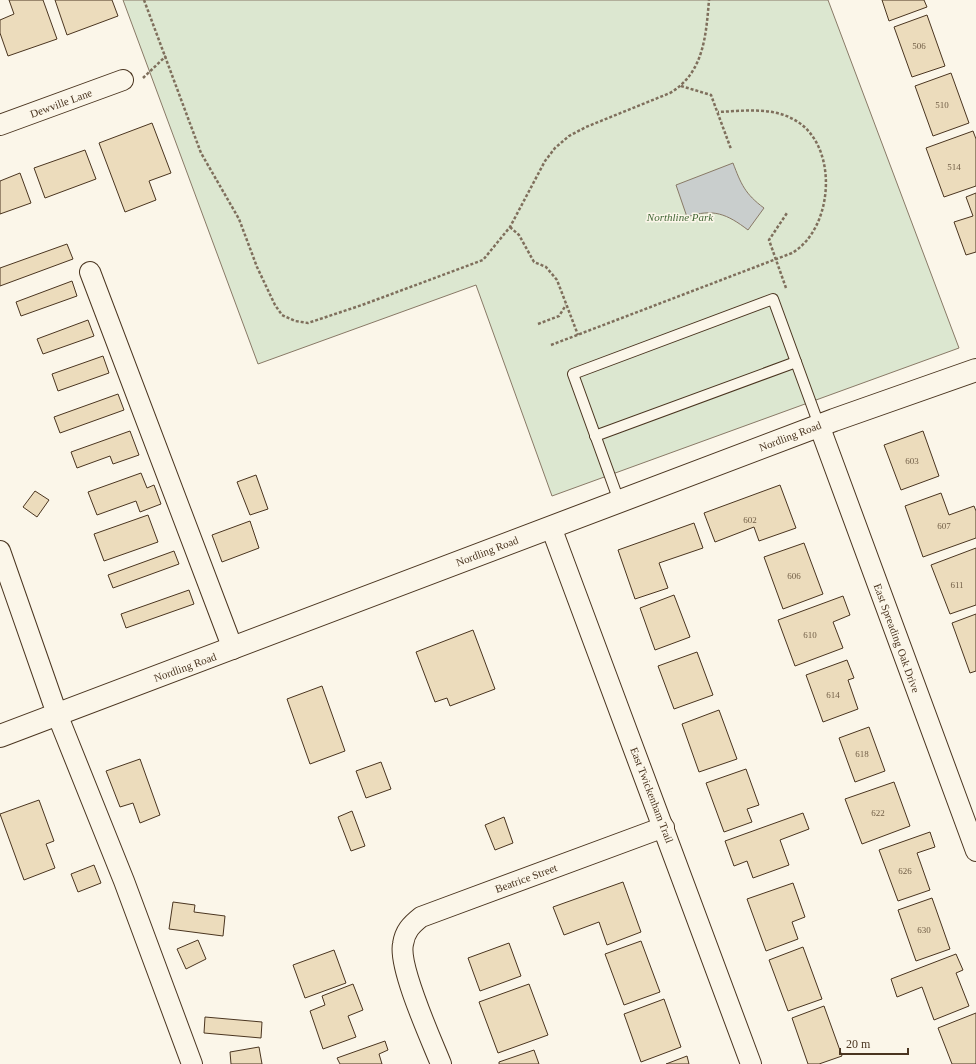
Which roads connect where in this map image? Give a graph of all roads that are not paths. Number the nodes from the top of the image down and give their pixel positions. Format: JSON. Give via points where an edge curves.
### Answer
{"nodes":[{"id":1,"x":123,"y":80,"type":"road end"},
{"id":2,"x":0,"y":125,"type":"edge"},
{"id":3,"x":90,"y":272,"type":"dead end"},
{"id":4,"x":796,"y":362,"type":"junction"},
{"id":5,"x":976,"y":370,"type":"edge"},
{"id":6,"x":819,"y":425,"type":"junction"},
{"id":7,"x":596,"y":436,"type":"junction"},
{"id":8,"x":619,"y":501,"type":"junction"},
{"id":9,"x":551,"y":527,"type":"junction"},
{"id":10,"x":0,"y":551,"type":"edge"},
{"id":11,"x":233,"y":649,"type":"junction"},
{"id":12,"x":57,"y":714,"type":"junction"},
{"id":13,"x":0,"y":736,"type":"edge"},
{"id":14,"x":664,"y":827,"type":"junction"},
{"id":15,"x":976,"y":851,"type":"edge"},
{"id":16,"x":192,"y":1064,"type":"edge"},
{"id":17,"x":441,"y":1064,"type":"edge"},
{"id":18,"x":751,"y":1064,"type":"edge"}],
"edges":[{"from":1,"to":2,"type":"street","name":"Dewville Lane"},
{"from":3,"to":11,"type":"street"},
{"from":4,"to":6,"type":"lane"},
{"from":4,"to":7,"type":"lane"},
{"from":4,"to":7,"type":"lane","via":[[773,300],[766,302],[573,374]]},
{"from":5,"to":6,"type":"street","name":"Nordling Road"},
{"from":6,"to":8,"type":"street","name":"Nordling Road"},
{"from":6,"to":15,"type":"street","name":"East Spreading Oak Drive"},
{"from":7,"to":8,"type":"lane"},
{"from":8,"to":9,"type":"street","name":"Nordling Road"},
{"from":9,"to":11,"type":"street","name":"Nordling Road"},
{"from":9,"to":14,"type":"street","name":"East Twickenham Trail"},
{"from":10,"to":12,"type":"street"},
{"from":11,"to":12,"type":"street","name":"Nordling Road"},
{"from":12,"to":13,"type":"street","name":"Nordling Road"},
{"from":12,"to":16,"type":"street","via":[[124,881]]},
{"from":14,"to":17,"type":"street","name":"Beatrice Street","via":[[421,917],[409,926],[402,945],[406,975]]},
{"from":14,"to":18,"type":"street","name":"East Twickenham Trail"}]}
